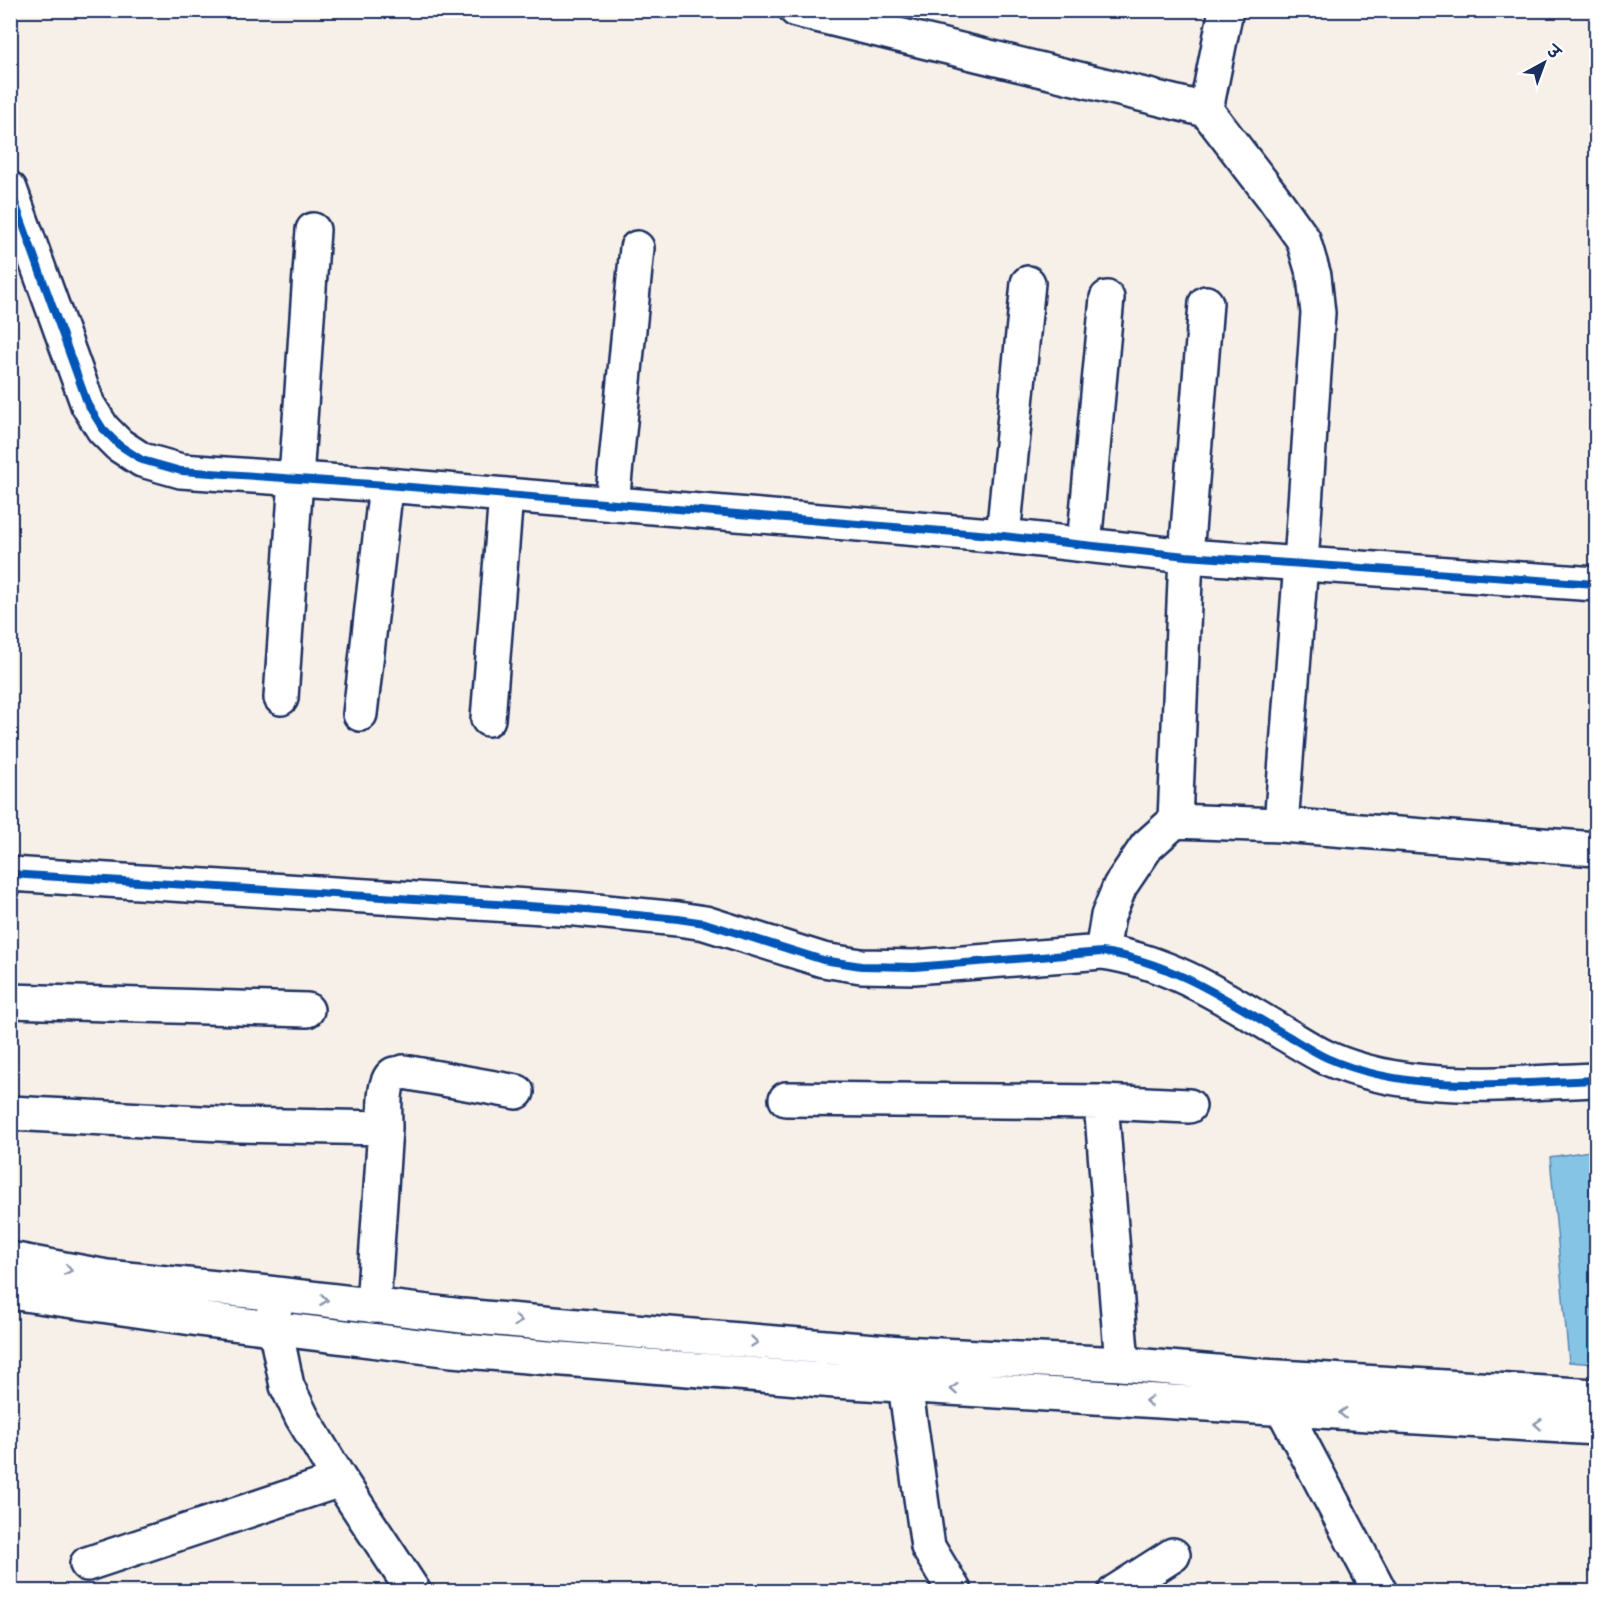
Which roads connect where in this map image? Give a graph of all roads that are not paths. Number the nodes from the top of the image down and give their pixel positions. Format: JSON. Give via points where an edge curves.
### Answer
{"nodes":[{"id":1,"x":796,"y":10,"type":"edge"},
{"id":2,"x":1226,"y":10,"type":"edge"},
{"id":3,"x":1206,"y":110,"type":"junction"},
{"id":4,"x":10,"y":189,"type":"edge"},
{"id":5,"x":313,"y":230,"type":"dead end"},
{"id":6,"x":637,"y":248,"type":"dead end"},
{"id":7,"x":1028,"y":283,"type":"dead end"},
{"id":8,"x":1107,"y":298,"type":"dead end"},
{"id":9,"x":1206,"y":303,"type":"dead end"},
{"id":10,"x":297,"y":480,"type":"junction"},
{"id":11,"x":386,"y":485,"type":"junction"},
{"id":12,"x":506,"y":495,"type":"junction"},
{"id":13,"x":612,"y":504,"type":"junction"},
{"id":14,"x":1003,"y":536,"type":"junction"},
{"id":15,"x":1084,"y":545,"type":"junction"},
{"id":16,"x":1186,"y":556,"type":"junction"},
{"id":17,"x":1301,"y":563,"type":"junction"},
{"id":18,"x":1596,"y":584,"type":"edge"},
{"id":19,"x":281,"y":698,"type":"dead end"},
{"id":20,"x":360,"y":714,"type":"dead end"},
{"id":21,"x":488,"y":719,"type":"dead end"},
{"id":22,"x":1175,"y":821,"type":"junction"},
{"id":23,"x":1281,"y":825,"type":"junction"},
{"id":24,"x":1596,"y":849,"type":"edge"},
{"id":25,"x":10,"y":874,"type":"edge"},
{"id":26,"x":1102,"y":952,"type":"junction"},
{"id":27,"x":10,"y":1001,"type":"edge"},
{"id":28,"x":307,"y":1010,"type":"dead end"},
{"id":29,"x":1596,"y":1080,"type":"edge"},
{"id":30,"x":517,"y":1092,"type":"dead end"},
{"id":31,"x":786,"y":1099,"type":"dead end"},
{"id":32,"x":1101,"y":1101,"type":"junction"},
{"id":33,"x":1189,"y":1106,"type":"dead end"},
{"id":34,"x":10,"y":1113,"type":"edge"},
{"id":35,"x":385,"y":1128,"type":"junction"},
{"id":36,"x":10,"y":1259,"type":"edge"},
{"id":37,"x":10,"y":1292,"type":"edge"},
{"id":38,"x":273,"y":1294,"type":"junction"},
{"id":39,"x":373,"y":1306,"type":"junction"},
{"id":40,"x":275,"y":1328,"type":"junction"},
{"id":41,"x":715,"y":1338,"type":"junction"},
{"id":42,"x":900,"y":1353,"type":"junction"},
{"id":43,"x":1122,"y":1364,"type":"junction"},
{"id":44,"x":715,"y":1372,"type":"junction"},
{"id":45,"x":906,"y":1385,"type":"junction"},
{"id":46,"x":1596,"y":1396,"type":"edge"},
{"id":47,"x":1283,"y":1409,"type":"junction"},
{"id":48,"x":1596,"y":1428,"type":"edge"},
{"id":49,"x":340,"y":1480,"type":"junction"},
{"id":50,"x":1173,"y":1555,"type":"dead end"},
{"id":51,"x":87,"y":1564,"type":"dead end"},
{"id":52,"x":414,"y":1592,"type":"edge"},
{"id":53,"x":955,"y":1592,"type":"edge"},
{"id":54,"x":1115,"y":1592,"type":"edge"},
{"id":55,"x":1380,"y":1592,"type":"edge"}],
"edges":[{"from":1,"to":3,"type":"street"},
{"from":2,"to":3,"type":"street"},
{"from":3,"to":17,"type":"street","via":[[1303,239],[1314,276],[1318,313]]},
{"from":4,"to":10,"type":"street","via":[[88,405],[103,429],[142,460],[181,471]]},
{"from":5,"to":10,"type":"street"},
{"from":6,"to":13,"type":"street"},
{"from":7,"to":14,"type":"street"},
{"from":8,"to":15,"type":"street"},
{"from":9,"to":16,"type":"street"},
{"from":10,"to":11,"type":"street"},
{"from":10,"to":19,"type":"street"},
{"from":11,"to":12,"type":"street"},
{"from":11,"to":20,"type":"street"},
{"from":12,"to":13,"type":"street"},
{"from":12,"to":21,"type":"street"},
{"from":13,"to":14,"type":"street"},
{"from":14,"to":15,"type":"street"},
{"from":15,"to":16,"type":"street"},
{"from":16,"to":17,"type":"street"},
{"from":16,"to":22,"type":"street"},
{"from":17,"to":18,"type":"street"},
{"from":17,"to":23,"type":"street"},
{"from":22,"to":23,"type":"street"},
{"from":22,"to":26,"type":"street","via":[[1147,846],[1120,886],[1108,916]]},
{"from":23,"to":24,"type":"street"},
{"from":25,"to":26,"type":"street","via":[[576,909],[678,919],[705,923],[823,960],[861,966],[914,967]]},
{"from":26,"to":29,"type":"street","via":[[1156,964],[1183,976],[1325,1057],[1370,1072],[1415,1081]]},
{"from":27,"to":28,"type":"street"},
{"from":30,"to":35,"type":"street","via":[[404,1072],[394,1074],[388,1080]]},
{"from":31,"to":32,"type":"street"},
{"from":32,"to":33,"type":"street"},
{"from":32,"to":43,"type":"street"},
{"from":34,"to":35,"type":"street"},
{"from":35,"to":39,"type":"street"},
{"from":36,"to":38,"type":"street","one_way":true,"via":[[107,1277]]},
{"from":37,"to":40,"type":"street"},
{"from":38,"to":39,"type":"street","one_way":true},
{"from":38,"to":40,"type":"street"},
{"from":39,"to":41,"type":"street","one_way":true},
{"from":40,"to":44,"type":"street","via":[[452,1350]]},
{"from":40,"to":49,"type":"street","via":[[287,1386]]},
{"from":41,"to":42,"type":"street","one_way":true},
{"from":41,"to":44,"type":"street"},
{"from":42,"to":43,"type":"street"},
{"from":42,"to":45,"type":"street"},
{"from":43,"to":46,"type":"street"},
{"from":44,"to":45,"type":"street"},
{"from":47,"to":45,"type":"street","one_way":true},
{"from":45,"to":53,"type":"street","via":[[928,1547]]},
{"from":48,"to":47,"type":"street","one_way":true},
{"from":47,"to":55,"type":"street"},
{"from":49,"to":51,"type":"street"},
{"from":49,"to":52,"type":"street"},
{"from":50,"to":54,"type":"street"}]}
